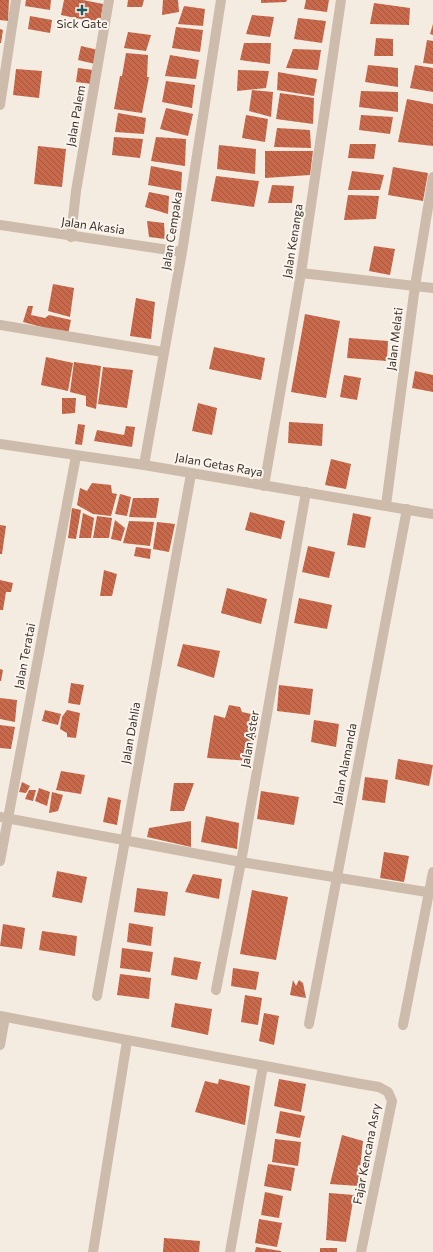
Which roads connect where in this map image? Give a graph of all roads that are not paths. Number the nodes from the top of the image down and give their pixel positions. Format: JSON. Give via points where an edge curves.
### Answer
{"nodes":[{"id":1,"x":16,"y":0,"type":"edge"},
{"id":2,"x":109,"y":0,"type":"edge"},
{"id":3,"x":221,"y":0,"type":"edge"},
{"id":4,"x":341,"y":0,"type":"edge"},
{"id":5,"x":0,"y":105,"type":"edge"},
{"id":6,"x":433,"y":177,"type":"edge"},
{"id":7,"x":0,"y":225,"type":"edge"},
{"id":8,"x":71,"y":237,"type":"junction"},
{"id":9,"x":182,"y":252,"type":"junction"},
{"id":10,"x":302,"y":273,"type":"junction"},
{"id":11,"x":415,"y":286,"type":"junction"},
{"id":12,"x":433,"y":288,"type":"edge"},
{"id":13,"x":0,"y":325,"type":"edge"},
{"id":14,"x":163,"y":352,"type":"junction"},
{"id":15,"x":0,"y":444,"type":"edge"},
{"id":16,"x":76,"y":456,"type":"junction"},
{"id":17,"x":144,"y":465,"type":"junction"},
{"id":18,"x":190,"y":474,"type":"junction"},
{"id":19,"x":264,"y":486,"type":"junction"},
{"id":20,"x":306,"y":492,"type":"junction"},
{"id":21,"x":386,"y":505,"type":"junction"},
{"id":22,"x":407,"y":510,"type":"junction"},
{"id":23,"x":433,"y":514,"type":"edge"},
{"id":24,"x":4,"y":818,"type":"edge"},
{"id":25,"x":125,"y":841,"type":"junction"},
{"id":26,"x":0,"y":861,"type":"edge"},
{"id":27,"x":241,"y":862,"type":"junction"},
{"id":28,"x":433,"y":872,"type":"edge"},
{"id":29,"x":337,"y":876,"type":"junction"},
{"id":30,"x":431,"y":893,"type":"edge"},
{"id":31,"x":216,"y":990,"type":"dead end"},
{"id":32,"x":97,"y":996,"type":"dead end"},
{"id":33,"x":3,"y":1017,"type":"edge"},
{"id":34,"x":309,"y":1024,"type":"dead end"},
{"id":35,"x":403,"y":1025,"type":"dead end"},
{"id":36,"x":127,"y":1041,"type":"junction"},
{"id":37,"x":0,"y":1044,"type":"edge"},
{"id":38,"x":263,"y":1066,"type":"junction"},
{"id":39,"x":93,"y":1252,"type":"edge"},
{"id":40,"x":230,"y":1252,"type":"edge"},
{"id":41,"x":361,"y":1252,"type":"edge"}],
"edges":[{"from":1,"to":5,"type":"street"},
{"from":2,"to":8,"type":"street","name":"Jalan Palem","via":[[76,191]]},
{"from":3,"to":9,"type":"street","name":"Jalan Cempaka"},
{"from":4,"to":10,"type":"street","name":"Jalan Kenanga"},
{"from":6,"to":11,"type":"street","name":"Jalan Melati"},
{"from":7,"to":8,"type":"street","name":"Jalan Akasia"},
{"from":8,"to":9,"type":"street","name":"Jalan Akasia"},
{"from":9,"to":14,"type":"street","name":"Jalan Cempaka"},
{"from":10,"to":11,"type":"street"},
{"from":10,"to":19,"type":"street","name":"Jalan Kenanga"},
{"from":11,"to":12,"type":"street"},
{"from":11,"to":21,"type":"street","name":"Jalan Melati"},
{"from":13,"to":14,"type":"street"},
{"from":14,"to":17,"type":"street","name":"Jalan Cempaka"},
{"from":15,"to":16,"type":"street","name":"Jalan Getas Raya"},
{"from":16,"to":17,"type":"street","name":"Jalan Getas Raya"},
{"from":16,"to":24,"type":"street","name":"Jalan Teratai"},
{"from":17,"to":18,"type":"street","name":"Jalan Getas Raya"},
{"from":18,"to":19,"type":"street","name":"Jalan Getas Raya"},
{"from":18,"to":25,"type":"street","name":"Jalan Dahlia"},
{"from":19,"to":20,"type":"street","name":"Jalan Getas Raya"},
{"from":20,"to":21,"type":"street","name":"Jalan Getas Raya"},
{"from":20,"to":27,"type":"street","name":"Jalan Aster"},
{"from":21,"to":22,"type":"street","name":"Jalan Getas Raya"},
{"from":22,"to":23,"type":"street","name":"Jalan Getas Raya"},
{"from":22,"to":29,"type":"street","name":"Jalan Alamanda"},
{"from":24,"to":25,"type":"street"},
{"from":24,"to":26,"type":"street","name":"Jalan Teratai"},
{"from":25,"to":27,"type":"street"},
{"from":25,"to":32,"type":"street","name":"Jalan Dahlia"},
{"from":27,"to":29,"type":"street"},
{"from":27,"to":31,"type":"street","name":"Jalan Aster"},
{"from":28,"to":30,"type":"street"},
{"from":29,"to":30,"type":"street"},
{"from":29,"to":34,"type":"street","name":"Jalan Alamanda"},
{"from":30,"to":35,"type":"street"},
{"from":33,"to":36,"type":"street","name":"Fajar Kencana Asry"},
{"from":33,"to":37,"type":"street","name":"Fajar Kencana Asry"},
{"from":36,"to":38,"type":"street","name":"Fajar Kencana Asry"},
{"from":36,"to":39,"type":"street"},
{"from":38,"to":40,"type":"street"},
{"from":38,"to":41,"type":"street","name":"Fajar Kencana Asry","via":[[379,1087],[388,1092],[392,1101]]}]}
